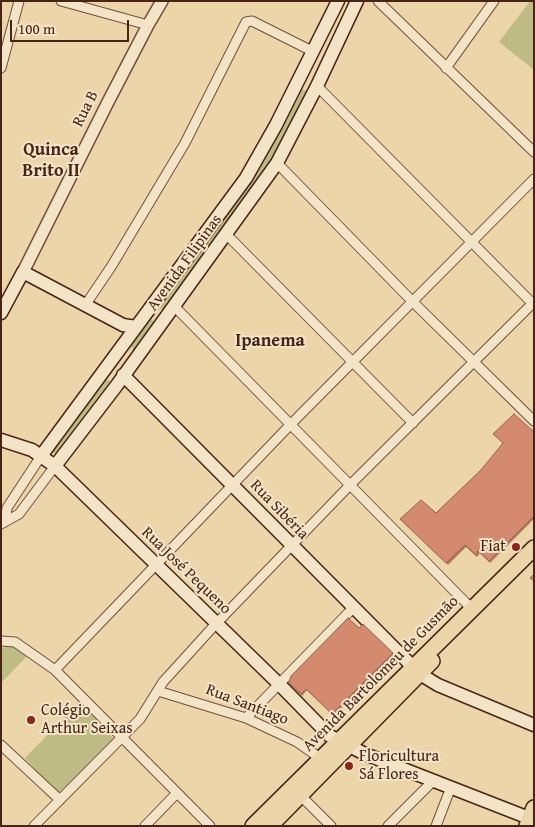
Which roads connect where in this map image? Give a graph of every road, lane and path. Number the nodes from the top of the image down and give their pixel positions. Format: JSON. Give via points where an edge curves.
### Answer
{"nodes":[{"id":1,"x":19,"y":1,"type":"edge"},
{"id":2,"x":61,"y":1,"type":"edge"},
{"id":3,"x":162,"y":1,"type":"edge"},
{"id":4,"x":338,"y":1,"type":"edge"},
{"id":5,"x":357,"y":1,"type":"edge"},
{"id":6,"x":378,"y":1,"type":"edge"},
{"id":7,"x":494,"y":1,"type":"edge"},
{"id":8,"x":148,"y":25,"type":"junction"},
{"id":9,"x":310,"y":56,"type":"junction"},
{"id":10,"x":1,"y":68,"type":"edge"},
{"id":11,"x":446,"y":68,"type":"junction"},
{"id":12,"x":324,"y":70,"type":"junction"},
{"id":13,"x":295,"y":87,"type":"junction"},
{"id":14,"x":315,"y":91,"type":"junction"},
{"id":15,"x":534,"y":152,"type":"edge"},
{"id":16,"x":277,"y":163,"type":"junction"},
{"id":17,"x":534,"y":178,"type":"edge"},
{"id":18,"x":226,"y":234,"type":"junction"},
{"id":19,"x":472,"y":242,"type":"junction"},
{"id":20,"x":22,"y":272,"type":"junction"},
{"id":21,"x":412,"y":301,"type":"junction"},
{"id":22,"x":533,"y":303,"type":"edge"},
{"id":23,"x":86,"y":304,"type":"junction"},
{"id":24,"x":153,"y":304,"type":"junction"},
{"id":25,"x":170,"y":310,"type":"junction"},
{"id":26,"x":1,"y":313,"type":"edge"},
{"id":27,"x":102,"y":314,"type":"junction"},
{"id":28,"x":140,"y":321,"type":"junction"},
{"id":29,"x":158,"y":327,"type":"junction"},
{"id":30,"x":125,"y":342,"type":"junction"},
{"id":31,"x":353,"y":361,"type":"junction"},
{"id":32,"x":474,"y":363,"type":"junction"},
{"id":33,"x":123,"y":376,"type":"junction"},
{"id":34,"x":100,"y":378,"type":"junction"},
{"id":35,"x":534,"y":421,"type":"edge"},
{"id":36,"x":413,"y":423,"type":"junction"},
{"id":37,"x":291,"y":424,"type":"junction"},
{"id":38,"x":1,"y":440,"type":"edge"},
{"id":39,"x":41,"y":456,"type":"junction"},
{"id":40,"x":55,"y":466,"type":"junction"},
{"id":41,"x":232,"y":485,"type":"junction"},
{"id":42,"x":350,"y":485,"type":"junction"},
{"id":43,"x":3,"y":523,"type":"edge"},
{"id":44,"x":292,"y":546,"type":"junction"},
{"id":45,"x":534,"y":548,"type":"edge"},
{"id":46,"x":534,"y":562,"type":"edge"},
{"id":47,"x":156,"y":565,"type":"junction"},
{"id":48,"x":353,"y":608,"type":"junction"},
{"id":49,"x":472,"y":608,"type":"junction"},
{"id":50,"x":217,"y":624,"type":"junction"},
{"id":51,"x":2,"y":641,"type":"edge"},
{"id":52,"x":55,"y":670,"type":"junction"},
{"id":53,"x":416,"y":671,"type":"junction"},
{"id":54,"x":279,"y":684,"type":"junction"},
{"id":55,"x":158,"y":691,"type":"junction"},
{"id":56,"x":246,"y":718,"type":"junction"},
{"id":57,"x":534,"y":726,"type":"edge"},
{"id":58,"x":122,"y":738,"type":"junction"},
{"id":59,"x":1,"y":744,"type":"edge"},
{"id":60,"x":342,"y":745,"type":"junction"},
{"id":61,"x":320,"y":758,"type":"junction"},
{"id":62,"x":434,"y":780,"type":"junction"},
{"id":63,"x":451,"y":787,"type":"junction"},
{"id":64,"x":177,"y":794,"type":"junction"},
{"id":65,"x":300,"y":795,"type":"junction"},
{"id":66,"x":60,"y":800,"type":"junction"},
{"id":67,"x":531,"y":818,"type":"edge"},
{"id":68,"x":34,"y":826,"type":"edge"},
{"id":69,"x":144,"y":826,"type":"edge"},
{"id":70,"x":210,"y":826,"type":"edge"},
{"id":71,"x":253,"y":826,"type":"edge"},
{"id":72,"x":270,"y":826,"type":"edge"},
{"id":73,"x":331,"y":826,"type":"edge"},
{"id":74,"x":388,"y":826,"type":"edge"},
{"id":75,"x":436,"y":826,"type":"edge"}],
"edges":[{"from":1,"to":10,"type":"street"},
{"from":2,"to":8,"type":"street"},
{"from":3,"to":8,"type":"street","name":"Rua B"},
{"from":4,"to":9,"type":"main road","name":"Avenida Filipinas"},
{"from":5,"to":12,"type":"main road","name":"Avenida Filipinas"},
{"from":6,"to":11,"type":"street"},
{"from":7,"to":11,"type":"street"},
{"from":8,"to":20,"type":"street","name":"Rua B"},
{"from":9,"to":12,"type":"main road","via":[[308,67],[311,71]]},
{"from":9,"to":13,"type":"main road","name":"Avenida Filipinas"},
{"from":9,"to":23,"type":"street","via":[[252,21],[246,22],[185,143]]},
{"from":11,"to":15,"type":"street"},
{"from":12,"to":14,"type":"main road","name":"Avenida Filipinas"},
{"from":13,"to":14,"type":"main road","via":[[306,86]]},
{"from":13,"to":24,"type":"main road","name":"Avenida Filipinas","via":[[246,178]]},
{"from":14,"to":16,"type":"main road","name":"Avenida Filipinas"},
{"from":14,"to":19,"type":"street"},
{"from":16,"to":18,"type":"main road","name":"Avenida Filipinas"},
{"from":16,"to":21,"type":"street"},
{"from":17,"to":19,"type":"street"},
{"from":18,"to":25,"type":"main road","name":"Avenida Filipinas"},
{"from":18,"to":31,"type":"street"},
{"from":19,"to":21,"type":"street"},
{"from":19,"to":22,"type":"street"},
{"from":20,"to":23,"type":"main road"},
{"from":20,"to":26,"type":"main road","name":"Rua B"},
{"from":21,"to":31,"type":"street"},
{"from":21,"to":32,"type":"street"},
{"from":22,"to":32,"type":"street"},
{"from":23,"to":27,"type":"main road"},
{"from":24,"to":25,"type":"main road","via":[[156,313],[162,315]]},
{"from":24,"to":28,"type":"main road","name":"Avenida Filipinas"},
{"from":25,"to":29,"type":"main road","name":"Avenida Filipinas"},
{"from":25,"to":37,"type":"street"},
{"from":27,"to":28,"type":"main road","via":[[123,324]]},
{"from":27,"to":30,"type":"main road"},
{"from":28,"to":29,"type":"main road","via":[[155,319]]},
{"from":28,"to":30,"type":"main road","name":"Avenida Filipinas"},
{"from":29,"to":33,"type":"main road","name":"Avenida Filipinas"},
{"from":30,"to":33,"type":"main road"},
{"from":30,"to":34,"type":"main road","name":"Avenida Filipinas"},
{"from":31,"to":36,"type":"street"},
{"from":31,"to":37,"type":"street"},
{"from":32,"to":35,"type":"street"},
{"from":32,"to":36,"type":"street"},
{"from":33,"to":34,"type":"main road"},
{"from":33,"to":40,"type":"main road","name":"Avenida Filipinas"},
{"from":33,"to":41,"type":"main road","name":"Rua Sibéria"},
{"from":34,"to":39,"type":"main road","name":"Avenida Filipinas"},
{"from":36,"to":42,"type":"street"},
{"from":37,"to":41,"type":"street"},
{"from":37,"to":42,"type":"street"},
{"from":38,"to":39,"type":"main road","name":"Rua José Pequeno"},
{"from":39,"to":40,"type":"main road","name":"Rua José Pequeno"},
{"from":39,"to":43,"type":"street","name":"Avenida Filipinas","via":[[7,508]]},
{"from":40,"to":43,"type":"street","name":"Avenida Filipinas","via":[[19,514]]},
{"from":40,"to":47,"type":"main road","name":"Rua José Pequeno"},
{"from":41,"to":44,"type":"main road","name":"Rua Sibéria"},
{"from":41,"to":47,"type":"street"},
{"from":42,"to":44,"type":"street"},
{"from":42,"to":49,"type":"street"},
{"from":44,"to":48,"type":"main road","name":"Rua Sibéria"},
{"from":44,"to":50,"type":"street"},
{"from":45,"to":49,"type":"main road","name":"Avenida Bartolomeu de Gusmão"},
{"from":46,"to":53,"type":"main road","name":"Avenida Bartolomeu de Gusmão"},
{"from":47,"to":50,"type":"main road","name":"Rua José Pequeno"},
{"from":47,"to":52,"type":"street"},
{"from":48,"to":53,"type":"main road","name":"Rua Sibéria"},
{"from":48,"to":54,"type":"street"},
{"from":49,"to":53,"type":"main road","name":"Avenida Bartolomeu de Gusmão"},
{"from":50,"to":54,"type":"main road","name":"Rua José Pequeno"},
{"from":50,"to":55,"type":"street"},
{"from":51,"to":52,"type":"street","via":[[15,642]]},
{"from":52,"to":58,"type":"street"},
{"from":53,"to":57,"type":"main road","name":"Rua Sibéria","via":[[438,685]]},
{"from":53,"to":60,"type":"main road","name":"Avenida Bartolomeu de Gusmão"},
{"from":54,"to":56,"type":"street"},
{"from":54,"to":60,"type":"main road","name":"Rua José Pequeno"},
{"from":55,"to":56,"type":"street","name":"Rua Santiago"},
{"from":55,"to":58,"type":"street","via":[[146,711]]},
{"from":56,"to":61,"type":"street","name":"Rua Santiago","via":[[297,742]]},
{"from":58,"to":64,"type":"street"},
{"from":58,"to":66,"type":"street"},
{"from":59,"to":66,"type":"street"},
{"from":60,"to":61,"type":"main road","name":"Avenida Bartolomeu de Gusmão"},
{"from":60,"to":62,"type":"main road"},
{"from":60,"to":65,"type":"main road","name":"Avenida Bartolomeu de Gusmão"},
{"from":61,"to":71,"type":"main road","name":"Avenida Bartolomeu de Gusmão"},
{"from":62,"to":63,"type":"main road"},
{"from":62,"to":74,"type":"street"},
{"from":63,"to":67,"type":"main road"},
{"from":63,"to":75,"type":"street"},
{"from":64,"to":69,"type":"street"},
{"from":64,"to":70,"type":"street"},
{"from":65,"to":72,"type":"main road","name":"Avenida Bartolomeu de Gusmão"},
{"from":65,"to":73,"type":"street"},
{"from":66,"to":68,"type":"street"}]}
